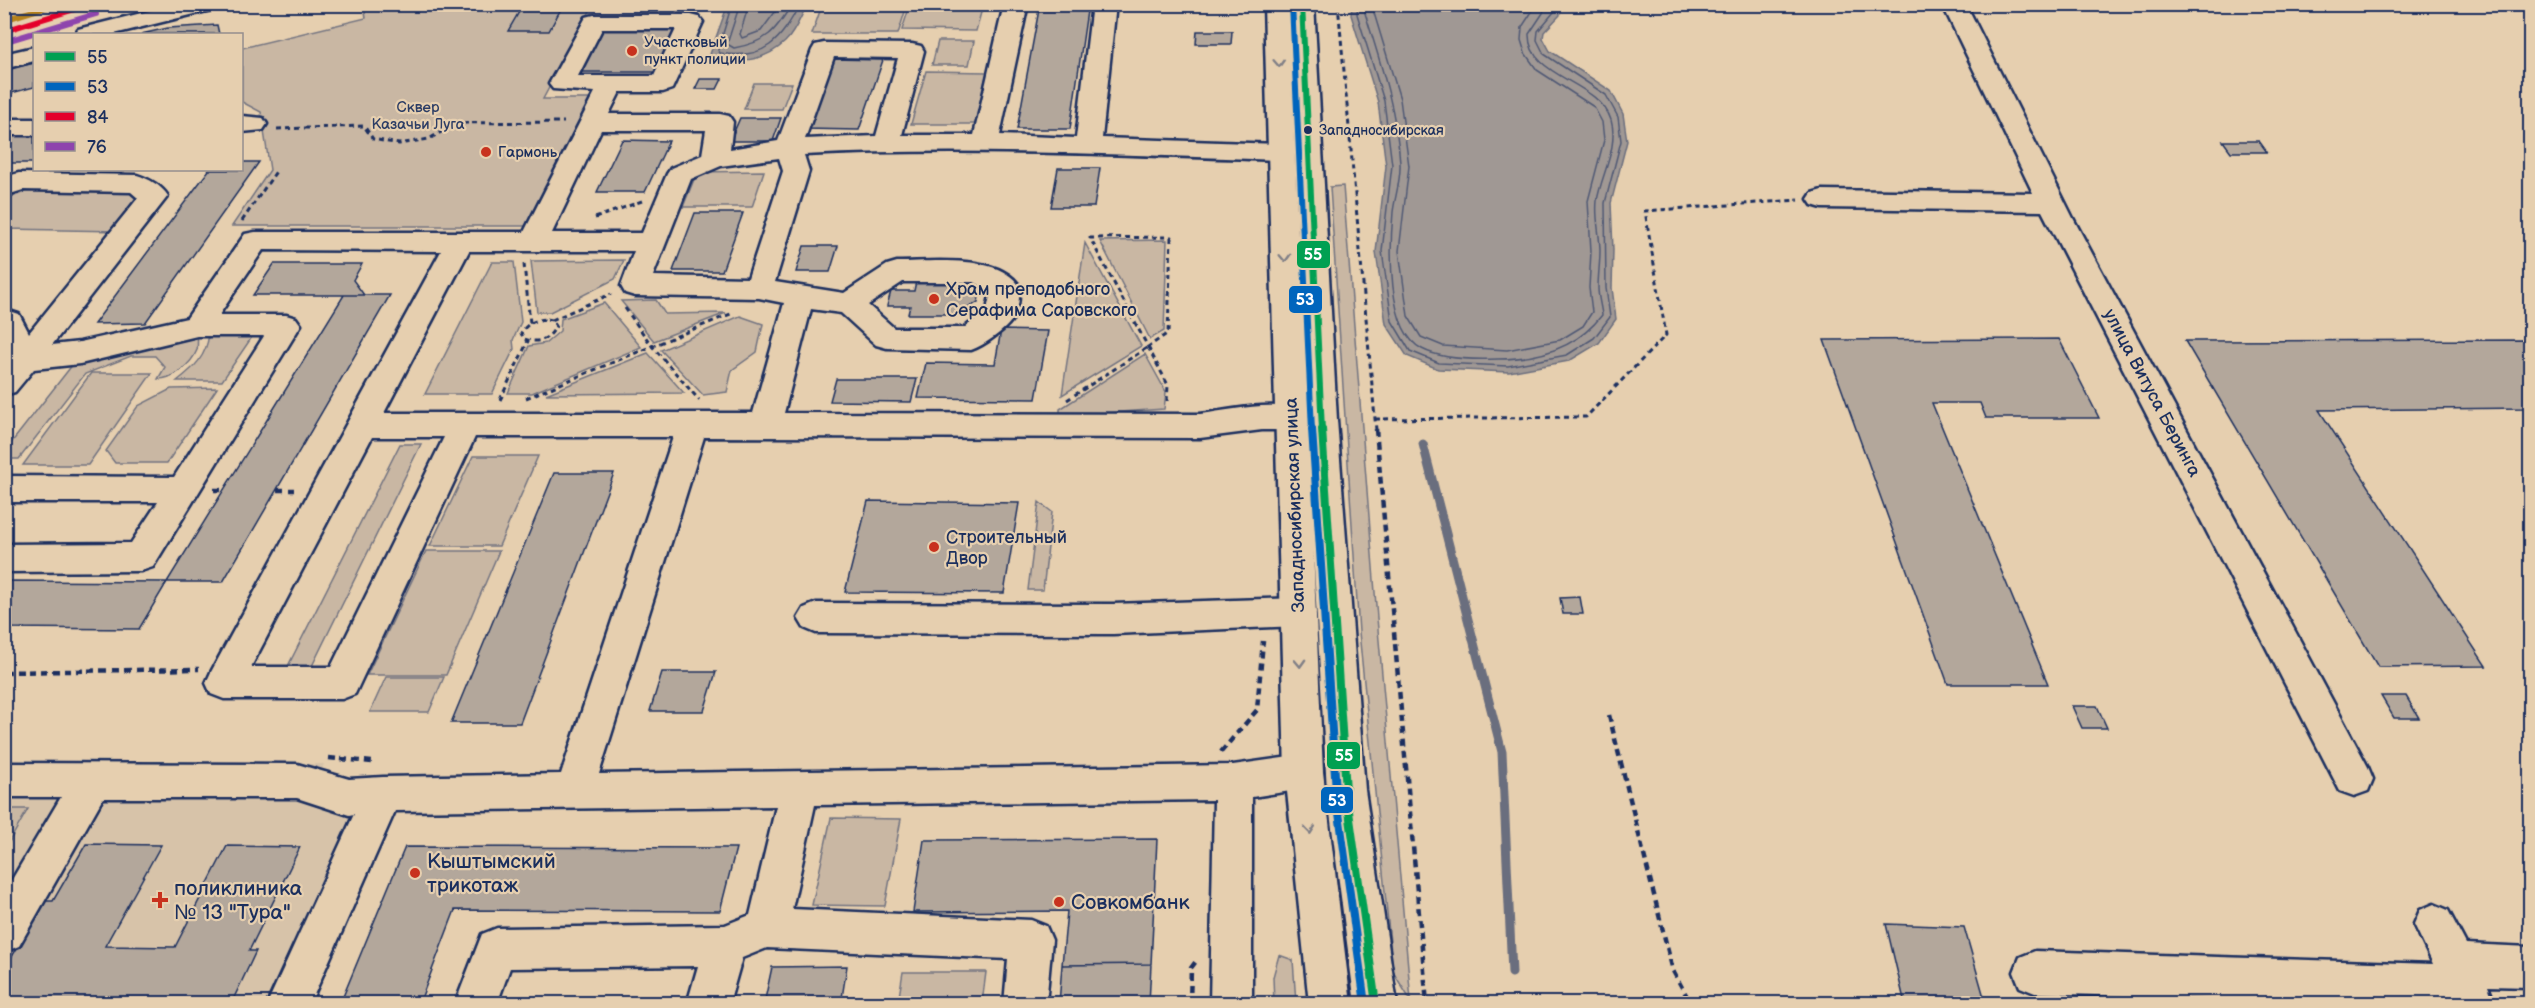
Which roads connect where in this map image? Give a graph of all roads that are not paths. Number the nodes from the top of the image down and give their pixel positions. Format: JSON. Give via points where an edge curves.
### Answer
{"nodes":[{"id":1,"x":93,"y":4,"type":"edge"},
{"id":2,"x":207,"y":4,"type":"edge"},
{"id":3,"x":1016,"y":4,"type":"edge"},
{"id":4,"x":1104,"y":4,"type":"edge"},
{"id":5,"x":1276,"y":4,"type":"edge"},
{"id":6,"x":1302,"y":4,"type":"edge"},
{"id":7,"x":1954,"y":4,"type":"edge"},
{"id":8,"x":41,"y":12,"type":"edge"},
{"id":9,"x":4,"y":31,"type":"edge"},
{"id":10,"x":91,"y":33,"type":"edge"},
{"id":11,"x":33,"y":54,"type":"edge"},
{"id":12,"x":4,"y":62,"type":"edge"},
{"id":13,"x":611,"y":84,"type":"junction"},
{"id":14,"x":592,"y":122,"type":"junction"},
{"id":15,"x":4,"y":127,"type":"edge"},
{"id":16,"x":33,"y":127,"type":"edge"},
{"id":17,"x":887,"y":143,"type":"junction"},
{"id":18,"x":985,"y":143,"type":"junction"},
{"id":19,"x":1088,"y":147,"type":"junction"},
{"id":20,"x":789,"y":148,"type":"junction"},
{"id":21,"x":1282,"y":152,"type":"junction"},
{"id":22,"x":715,"y":159,"type":"junction"},
{"id":23,"x":4,"y":188,"type":"edge"},
{"id":24,"x":1822,"y":199,"type":"road end"},
{"id":25,"x":2052,"y":202,"type":"junction"},
{"id":26,"x":460,"y":242,"type":"junction"},
{"id":27,"x":652,"y":242,"type":"junction"},
{"id":28,"x":528,"y":250,"type":"junction"},
{"id":29,"x":759,"y":288,"type":"junction"},
{"id":30,"x":800,"y":297,"type":"junction"},
{"id":31,"x":849,"y":304,"type":"junction"},
{"id":32,"x":4,"y":319,"type":"edge"},
{"id":33,"x":197,"y":326,"type":"junction"},
{"id":34,"x":25,"y":360,"type":"junction"},
{"id":35,"x":4,"y":384,"type":"edge"},
{"id":36,"x":696,"y":413,"type":"junction"},
{"id":37,"x":1291,"y":418,"type":"junction"},
{"id":38,"x":363,"y":425,"type":"junction"},
{"id":39,"x":465,"y":425,"type":"junction"},
{"id":40,"x":765,"y":425,"type":"junction"},
{"id":41,"x":4,"y":489,"type":"edge"},
{"id":42,"x":183,"y":490,"type":"junction"},
{"id":43,"x":4,"y":558,"type":"edge"},
{"id":44,"x":1282,"y":613,"type":"junction"},
{"id":45,"x":816,"y":618,"type":"dead end"},
{"id":46,"x":1304,"y":772,"type":"junction"},
{"id":47,"x":2354,"y":779,"type":"dead end"},
{"id":48,"x":4,"y":780,"type":"edge"},
{"id":49,"x":92,"y":781,"type":"junction"},
{"id":50,"x":1219,"y":782,"type":"junction"},
{"id":51,"x":800,"y":789,"type":"junction"},
{"id":52,"x":575,"y":790,"type":"junction"},
{"id":53,"x":383,"y":794,"type":"junction"},
{"id":54,"x":2434,"y":924,"type":"dead end"},
{"id":55,"x":767,"y":928,"type":"junction"},
{"id":56,"x":4,"y":932,"type":"edge"},
{"id":57,"x":725,"y":945,"type":"junction"},
{"id":58,"x":2530,"y":967,"type":"edge"},
{"id":59,"x":2035,"y":972,"type":"dead end"},
{"id":60,"x":2465,"y":984,"type":"edge"},
{"id":61,"x":288,"y":1004,"type":"edge"},
{"id":62,"x":476,"y":1004,"type":"edge"},
{"id":63,"x":708,"y":1004,"type":"edge"},
{"id":64,"x":1025,"y":1004,"type":"edge"},
{"id":65,"x":1231,"y":1004,"type":"edge"},
{"id":66,"x":1330,"y":1004,"type":"edge"},
{"id":67,"x":1376,"y":1004,"type":"edge"}],
"edges":[{"from":1,"to":8,"type":"main road"},
{"from":2,"to":10,"type":"main road"},
{"from":3,"to":18,"type":"main road"},
{"from":4,"to":19,"type":"main road"},
{"from":5,"to":21,"type":"main road","name":"Западносибирская улица","one_way":true},
{"from":6,"to":67,"type":"main road","name":"Западносибирская улица","via":[[1321,420],[1346,790]]},
{"from":7,"to":25,"type":"main road","name":"улица Витуса Беринга"},
{"from":8,"to":9,"type":"main road"},
{"from":11,"to":12,"type":"main road"},
{"from":13,"to":13,"type":"main road","via":[[562,84],[594,22],[691,22],[663,84]]},
{"from":13,"to":14,"type":"main road"},
{"from":14,"to":22,"type":"main road","via":[[720,122]]},
{"from":14,"to":28,"type":"main road"},
{"from":15,"to":16,"type":"main road"},
{"from":17,"to":18,"type":"main road"},
{"from":17,"to":20,"type":"main road"},
{"from":17,"to":20,"type":"main road","via":[[912,51],[824,50]]},
{"from":18,"to":19,"type":"main road"},
{"from":19,"to":21,"type":"main road"},
{"from":20,"to":22,"type":"main road"},
{"from":20,"to":29,"type":"main road","via":[[796,171]]},
{"from":21,"to":37,"type":"main road","name":"Западносибирская улица","one_way":true},
{"from":22,"to":27,"type":"main road","via":[[680,174]]},
{"from":23,"to":34,"type":"main road","via":[[19,181],[137,184],[154,196]]},
{"from":24,"to":25,"type":"main road"},
{"from":25,"to":47,"type":"main road","name":"улица Витуса Беринга"},
{"from":26,"to":28,"type":"main road"},
{"from":26,"to":33,"type":"main road","via":[[255,242]]},
{"from":26,"to":38,"type":"main road"},
{"from":27,"to":28,"type":"main road"},
{"from":27,"to":29,"type":"main road","via":[[634,286]]},
{"from":29,"to":30,"type":"main road"},
{"from":30,"to":31,"type":"main road"},
{"from":30,"to":40,"type":"main road"},
{"from":31,"to":31,"type":"main road","via":[[887,338],[971,339],[1002,314],[1006,287],[979,272],[897,272]]},
{"from":32,"to":34,"type":"main road","via":[[9,321]]},
{"from":33,"to":34,"type":"main road","via":[[80,353]]},
{"from":33,"to":42,"type":"main road","via":[[286,325]]},
{"from":34,"to":35,"type":"main road"},
{"from":36,"to":39,"type":"main road"},
{"from":36,"to":40,"type":"main road"},
{"from":36,"to":52,"type":"main road"},
{"from":37,"to":40,"type":"main road","via":[[1200,426]]},
{"from":37,"to":44,"type":"main road","name":"Западносибирская улица"},
{"from":38,"to":39,"type":"main road"},
{"from":38,"to":39,"type":"main road","via":[[224,683],[342,683]]},
{"from":41,"to":42,"type":"main road"},
{"from":42,"to":43,"type":"main road","via":[[141,557]]},
{"from":44,"to":45,"type":"main road","via":[[1113,619]]},
{"from":44,"to":46,"type":"main road","name":"Западносибирская улица","one_way":true},
{"from":46,"to":50,"type":"main road"},
{"from":46,"to":66,"type":"main road","name":"Западносибирская улица","one_way":true},
{"from":48,"to":49,"type":"main road"},
{"from":49,"to":53,"type":"main road","via":[[297,781],[349,797]]},
{"from":49,"to":56,"type":"main road"},
{"from":50,"to":51,"type":"main road"},
{"from":50,"to":65,"type":"main road"},
{"from":51,"to":52,"type":"main road"},
{"from":51,"to":55,"type":"main road"},
{"from":52,"to":53,"type":"main road"},
{"from":53,"to":61,"type":"main road"},
{"from":54,"to":60,"type":"main road"},
{"from":55,"to":57,"type":"main road"},
{"from":55,"to":64,"type":"main road","via":[[1031,940]]},
{"from":57,"to":62,"type":"main road","via":[[497,948]]},
{"from":57,"to":63,"type":"main road"},
{"from":58,"to":60,"type":"main road"},
{"from":59,"to":60,"type":"main road"}]}
